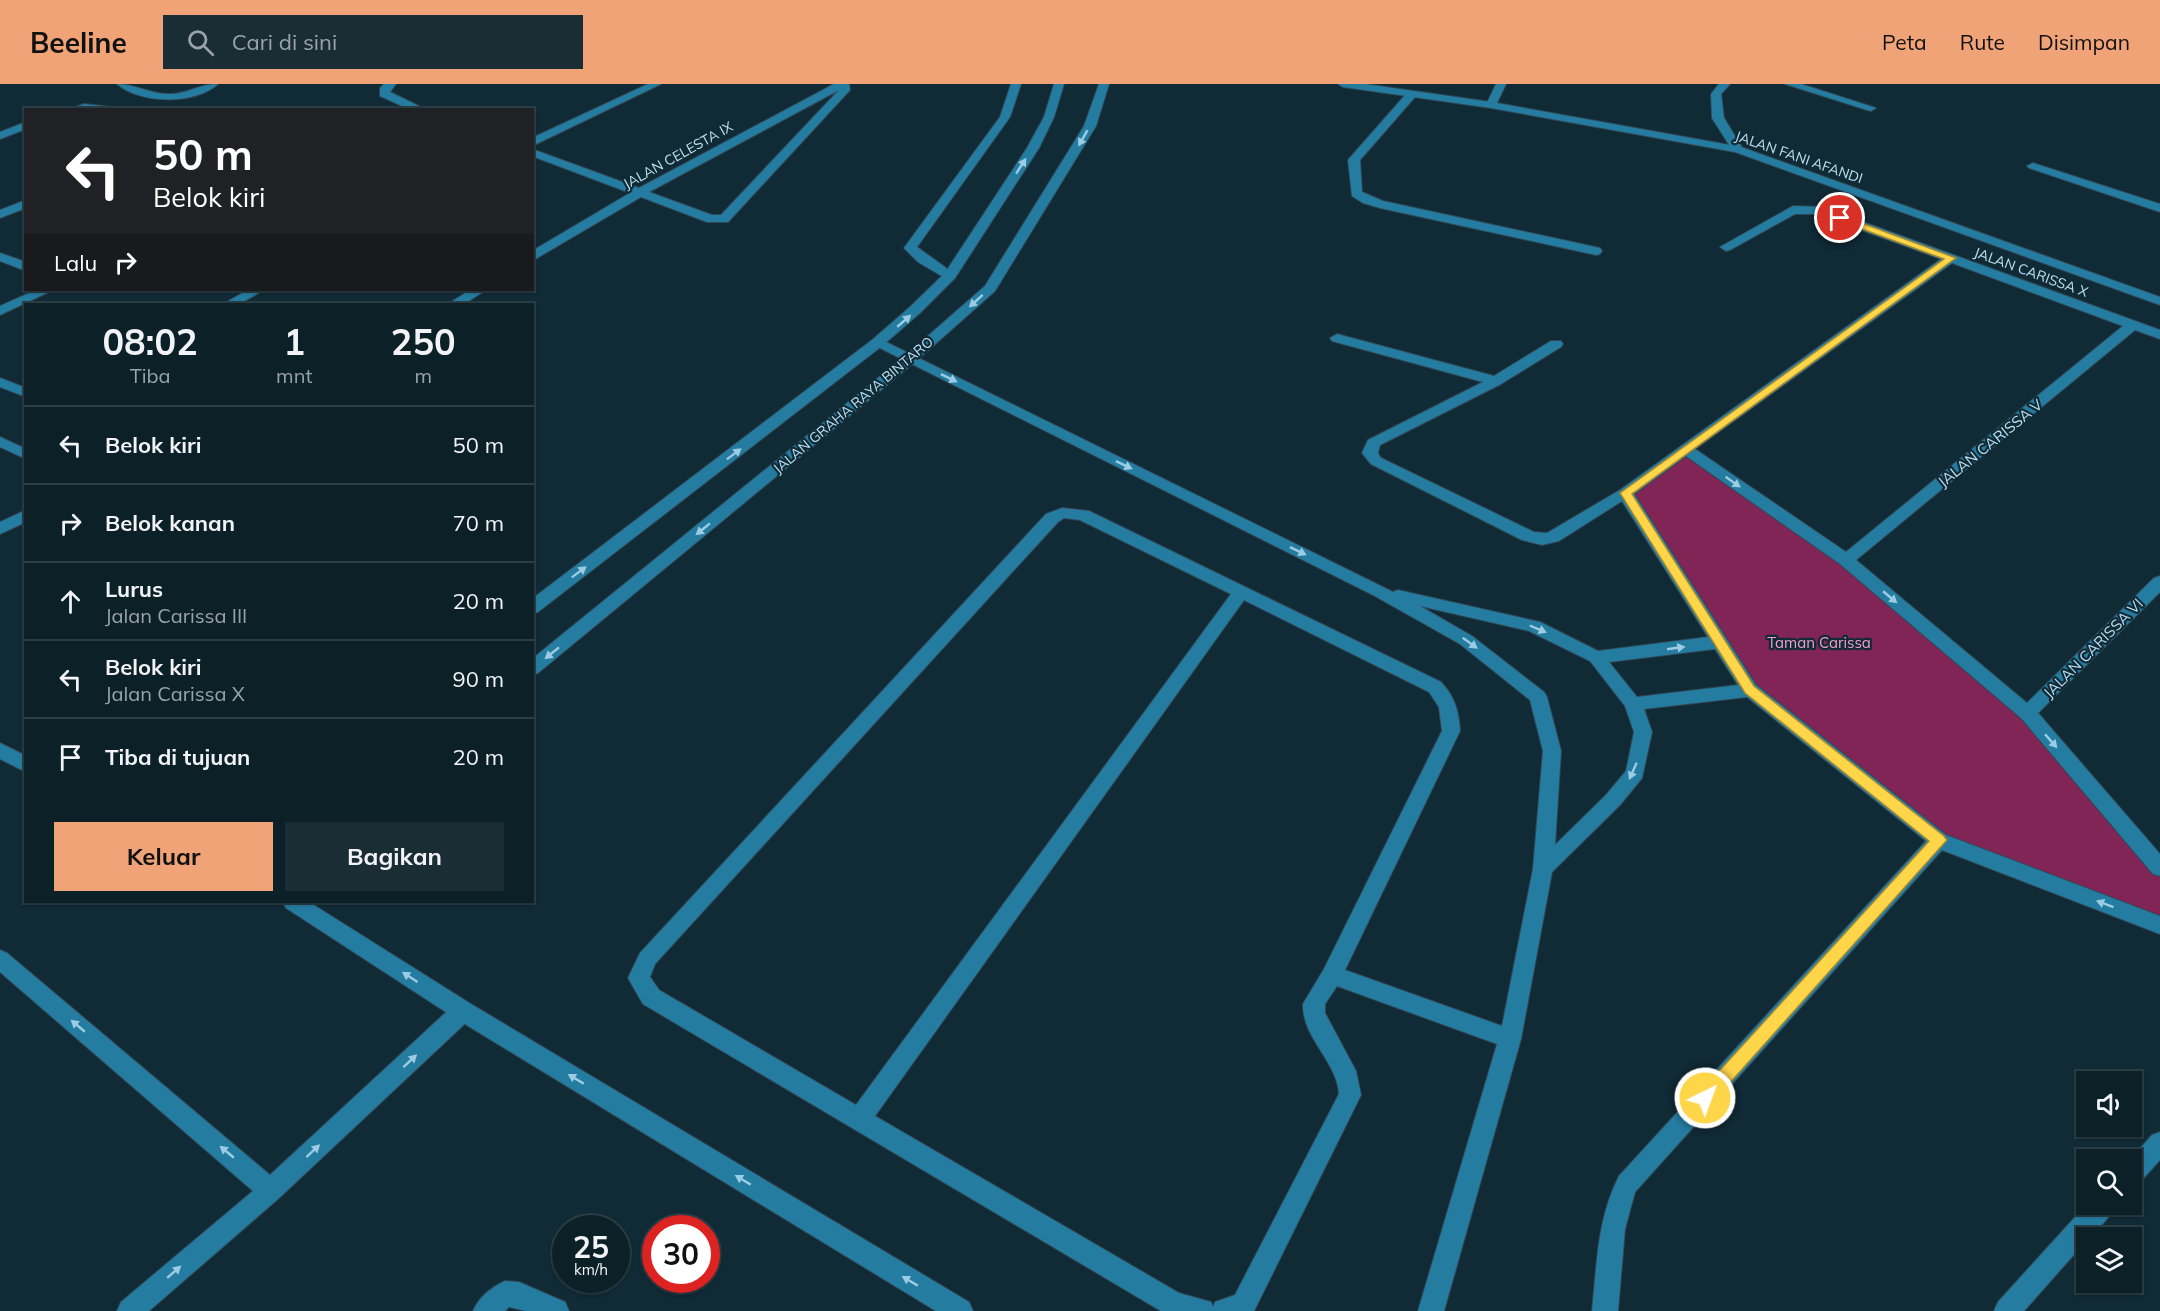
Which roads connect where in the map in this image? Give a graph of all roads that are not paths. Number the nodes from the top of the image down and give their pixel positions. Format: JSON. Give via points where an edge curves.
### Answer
{"nodes":[{"id":1,"x":122,"y":84,"type":"edge"},
{"id":2,"x":213,"y":84,"type":"edge"},
{"id":3,"x":392,"y":84,"type":"edge"},
{"id":4,"x":656,"y":84,"type":"edge"},
{"id":5,"x":843,"y":84,"type":"edge"},
{"id":6,"x":1016,"y":84,"type":"edge"},
{"id":7,"x":1059,"y":84,"type":"edge"},
{"id":8,"x":1104,"y":84,"type":"edge"},
{"id":9,"x":1343,"y":84,"type":"edge"},
{"id":10,"x":1501,"y":84,"type":"edge"},
{"id":11,"x":1725,"y":84,"type":"edge"},
{"id":12,"x":1790,"y":84,"type":"edge"},
{"id":13,"x":1411,"y":95,"type":"junction"},
{"id":14,"x":1491,"y":105,"type":"junction"},
{"id":15,"x":417,"y":108,"type":"edge"},
{"id":16,"x":1871,"y":108,"type":"dead end"},
{"id":17,"x":24,"y":126,"type":"edge"},
{"id":18,"x":0,"y":136,"type":"edge"},
{"id":19,"x":534,"y":142,"type":"edge"},
{"id":20,"x":1737,"y":149,"type":"junction"},
{"id":21,"x":534,"y":153,"type":"edge"},
{"id":22,"x":2034,"y":166,"type":"dead end"},
{"id":23,"x":640,"y":192,"type":"junction"},
{"id":24,"x":24,"y":204,"type":"edge"},
{"id":25,"x":2160,"y":208,"type":"edge"},
{"id":26,"x":0,"y":214,"type":"edge"},
{"id":27,"x":1726,"y":247,"type":"dead end"},
{"id":28,"x":1596,"y":251,"type":"dead end"},
{"id":29,"x":534,"y":256,"type":"edge"},
{"id":30,"x":0,"y":257,"type":"edge"},
{"id":31,"x":1951,"y":258,"type":"junction"},
{"id":32,"x":24,"y":266,"type":"edge"},
{"id":33,"x":950,"y":275,"type":"junction"},
{"id":34,"x":44,"y":291,"type":"edge"},
{"id":35,"x":255,"y":291,"type":"edge"},
{"id":36,"x":477,"y":291,"type":"edge"},
{"id":37,"x":2160,"y":301,"type":"edge"},
{"id":38,"x":232,"y":303,"type":"edge"},
{"id":39,"x":457,"y":303,"type":"edge"},
{"id":40,"x":0,"y":310,"type":"edge"},
{"id":41,"x":2133,"y":326,"type":"junction"},
{"id":42,"x":2160,"y":335,"type":"edge"},
{"id":43,"x":1337,"y":338,"type":"dead end"},
{"id":44,"x":878,"y":343,"type":"junction"},
{"id":45,"x":1556,"y":344,"type":"dead end"},
{"id":46,"x":910,"y":359,"type":"junction"},
{"id":47,"x":1496,"y":381,"type":"junction"},
{"id":48,"x":0,"y":382,"type":"edge"},
{"id":49,"x":24,"y":392,"type":"edge"},
{"id":50,"x":0,"y":441,"type":"edge"},
{"id":51,"x":1685,"y":449,"type":"junction"},
{"id":52,"x":24,"y":454,"type":"edge"},
{"id":53,"x":1626,"y":493,"type":"junction"},
{"id":54,"x":24,"y":516,"type":"edge"},
{"id":55,"x":0,"y":529,"type":"edge"},
{"id":56,"x":1846,"y":560,"type":"junction"},
{"id":57,"x":2160,"y":582,"type":"edge"},
{"id":58,"x":1379,"y":591,"type":"junction"},
{"id":59,"x":1240,"y":592,"type":"junction"},
{"id":60,"x":534,"y":606,"type":"edge"},
{"id":61,"x":1719,"y":642,"type":"junction"},
{"id":62,"x":1596,"y":657,"type":"junction"},
{"id":63,"x":534,"y":667,"type":"edge"},
{"id":64,"x":1750,"y":690,"type":"junction"},
{"id":65,"x":1634,"y":704,"type":"junction"},
{"id":66,"x":2027,"y":713,"type":"junction"},
{"id":67,"x":0,"y":750,"type":"edge"},
{"id":68,"x":24,"y":764,"type":"edge"},
{"id":69,"x":1939,"y":840,"type":"junction"},
{"id":70,"x":2160,"y":868,"type":"edge"},
{"id":71,"x":1543,"y":869,"type":"junction"},
{"id":72,"x":295,"y":903,"type":"edge"},
{"id":73,"x":2160,"y":925,"type":"edge"},
{"id":74,"x":0,"y":959,"type":"edge"},
{"id":75,"x":1332,"y":975,"type":"junction"},
{"id":76,"x":463,"y":1011,"type":"junction"},
{"id":77,"x":1509,"y":1039,"type":"junction"},
{"id":78,"x":860,"y":1119,"type":"junction"},
{"id":79,"x":2160,"y":1143,"type":"edge"},
{"id":80,"x":2142,"y":1163,"type":"edge"},
{"id":81,"x":270,"y":1191,"type":"junction"},
{"id":82,"x":2094,"y":1215,"type":"edge"},
{"id":83,"x":130,"y":1311,"type":"edge"},
{"id":84,"x":486,"y":1311,"type":"edge"},
{"id":85,"x":556,"y":1311,"type":"edge"},
{"id":86,"x":960,"y":1311,"type":"edge"},
{"id":87,"x":1202,"y":1311,"type":"edge"},
{"id":88,"x":1224,"y":1311,"type":"edge"},
{"id":89,"x":1431,"y":1311,"type":"edge"},
{"id":90,"x":1605,"y":1311,"type":"edge"},
{"id":91,"x":2007,"y":1311,"type":"edge"}],
"edges":[{"from":1,"to":2,"type":"street","via":[[164,99]]},
{"from":3,"to":15,"type":"street","via":[[384,94]]},
{"from":4,"to":19,"type":"street"},
{"from":5,"to":23,"type":"street","name":"JALAN CELESTA IX"},
{"from":5,"to":23,"type":"street","name":"JALAN CELESTA IX","via":[[845,90],[728,218],[711,219]]},
{"from":6,"to":33,"type":"street","via":[[1005,117],[910,249]]},
{"from":33,"to":7,"type":"street","one_way":true,"via":[[1033,148],[1049,117]]},
{"from":8,"to":46,"type":"street","name":"JALAN GRAHA RAYA BINTARO","one_way":true,"via":[[1090,126],[990,288]]},
{"from":9,"to":13,"type":"street","name":"JALAN FANI AFANDI"},
{"from":10,"to":14,"type":"street"},
{"from":11,"to":20,"type":"street","via":[[1716,94],[1718,118]]},
{"from":12,"to":16,"type":"street"},
{"from":13,"to":14,"type":"street","name":"JALAN FANI AFANDI"},
{"from":13,"to":28,"type":"street","via":[[1354,160],[1356,193],[1380,204]]},
{"from":14,"to":20,"type":"street","name":"JALAN FANI AFANDI"},
{"from":17,"to":18,"type":"street"},
{"from":20,"to":37,"type":"street","name":"JALAN FANI AFANDI"},
{"from":21,"to":23,"type":"street"},
{"from":22,"to":25,"type":"street"},
{"from":23,"to":29,"type":"street","name":"JALAN CELESTA IX"},
{"from":24,"to":26,"type":"street"},
{"from":27,"to":31,"type":"street","name":"JALAN CARISSA X","via":[[1803,208]]},
{"from":30,"to":32,"type":"street"},
{"from":31,"to":41,"type":"street","name":"JALAN CARISSA X"},
{"from":31,"to":51,"type":"street"},
{"from":44,"to":33,"type":"street","one_way":true},
{"from":34,"to":40,"type":"street"},
{"from":35,"to":38,"type":"street"},
{"from":36,"to":39,"type":"street"},
{"from":41,"to":42,"type":"street","name":"JALAN CARISSA X"},
{"from":41,"to":56,"type":"street","name":"JALAN CARISSA V"},
{"from":43,"to":47,"type":"street"},
{"from":44,"to":46,"type":"street"},
{"from":60,"to":44,"type":"street","one_way":true},
{"from":45,"to":47,"type":"street"},
{"from":46,"to":58,"type":"street","one_way":true},
{"from":46,"to":63,"type":"street","name":"JALAN GRAHA RAYA BINTARO","one_way":true},
{"from":47,"to":53,"type":"street","via":[[1373,443],[1370,453],[1376,461],[1542,540]]},
{"from":48,"to":49,"type":"street"},
{"from":50,"to":52,"type":"street"},
{"from":51,"to":53,"type":"street"},
{"from":51,"to":56,"type":"street","one_way":true},
{"from":53,"to":61,"type":"street"},
{"from":54,"to":55,"type":"street"},
{"from":56,"to":66,"type":"street","one_way":true},
{"from":57,"to":66,"type":"street","name":"JALAN CARISSA VI"},
{"from":58,"to":62,"type":"street","one_way":true,"via":[[1534,626]]},
{"from":58,"to":71,"type":"street","one_way":true,"via":[[1466,640],[1538,697],[1552,751]]},
{"from":59,"to":75,"type":"street","via":[[1435,687],[1450,709],[1451,731]]},
{"from":59,"to":78,"type":"street"},
{"from":59,"to":78,"type":"street","via":[[1083,515],[1062,513],[1052,518],[646,959],[639,978],[651,997]]},
{"from":62,"to":61,"type":"street","one_way":true},
{"from":61,"to":64,"type":"street"},
{"from":62,"to":65,"type":"street"},
{"from":64,"to":65,"type":"street"},
{"from":64,"to":69,"type":"street"},
{"from":65,"to":71,"type":"street","one_way":true,"via":[[1644,732],[1635,773]]},
{"from":66,"to":70,"type":"street","one_way":true},
{"from":67,"to":68,"type":"street"},
{"from":73,"to":69,"type":"street","one_way":true},
{"from":69,"to":90,"type":"street","via":[[1627,1184],[1615,1215]]},
{"from":71,"to":77,"type":"street"},
{"from":76,"to":72,"type":"street","one_way":true},
{"from":81,"to":74,"type":"street","one_way":true},
{"from":75,"to":77,"type":"street"},
{"from":75,"to":88,"type":"street","via":[[1314,1005],[1314,1012],[1350,1080],[1350,1095],[1243,1306]]},
{"from":81,"to":76,"type":"street","one_way":true},
{"from":86,"to":76,"type":"street","one_way":true},
{"from":77,"to":89,"type":"street"},
{"from":78,"to":87,"type":"street","via":[[1175,1305]]},
{"from":79,"to":80,"type":"street"},
{"from":83,"to":81,"type":"street","one_way":true},
{"from":82,"to":91,"type":"street"},
{"from":84,"to":85,"type":"street","via":[[505,1294],[519,1295]]}]}
